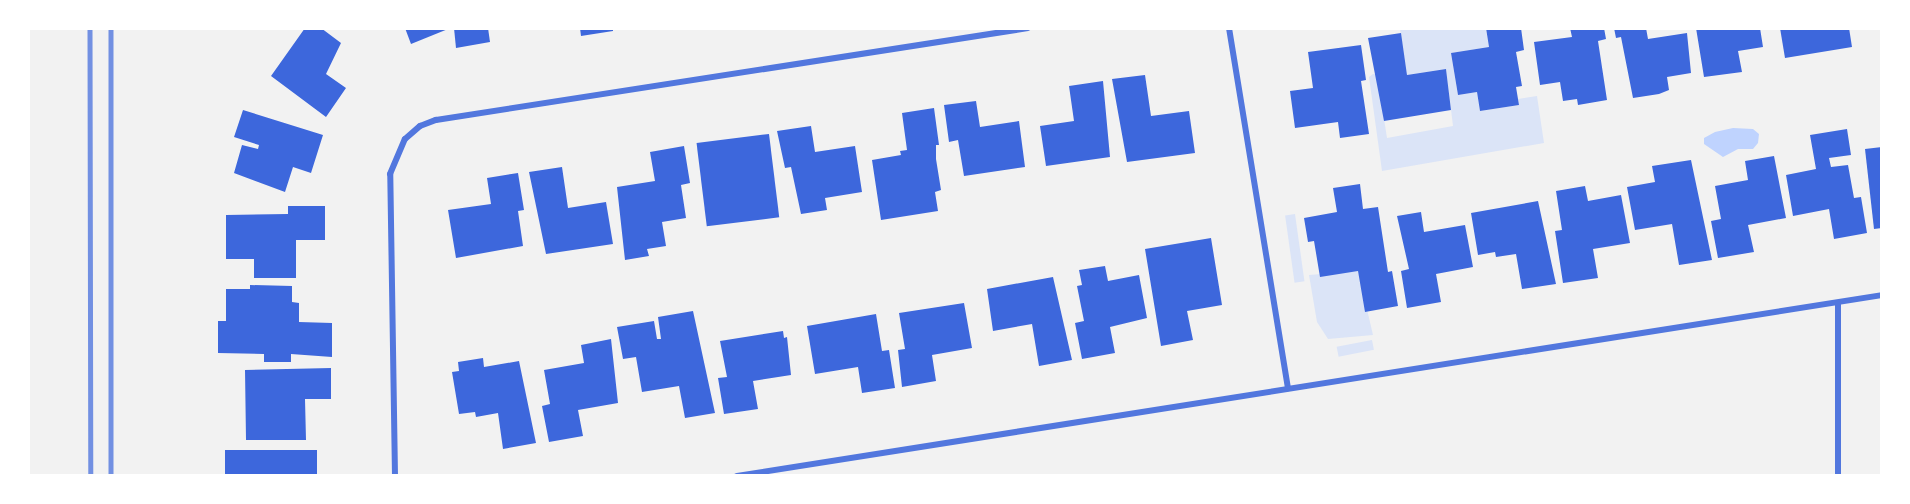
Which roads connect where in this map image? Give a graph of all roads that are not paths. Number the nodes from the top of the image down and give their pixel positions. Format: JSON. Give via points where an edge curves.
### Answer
{"nodes":[{"id":1,"x":1028,"y":28,"type":"edge"},
{"id":2,"x":1229,"y":28,"type":"edge"},
{"id":3,"x":1881,"y":295,"type":"edge"},
{"id":4,"x":1838,"y":304,"type":"junction"},
{"id":5,"x":1288,"y":388,"type":"junction"},
{"id":6,"x":787,"y":468,"type":"junction"},
{"id":7,"x":394,"y":476,"type":"edge"},
{"id":8,"x":737,"y":476,"type":"edge"},
{"id":9,"x":787,"y":476,"type":"edge"},
{"id":10,"x":1838,"y":476,"type":"edge"}],
"edges":[{"from":1,"to":7,"type":"street","via":[[436,120],[420,126],[405,139],[390,174]]},
{"from":2,"to":5,"type":"street"},
{"from":3,"to":4,"type":"street"},
{"from":4,"to":5,"type":"street"},
{"from":4,"to":10,"type":"street"},
{"from":5,"to":6,"type":"street"},
{"from":6,"to":8,"type":"street"},
{"from":6,"to":9,"type":"street"}]}
